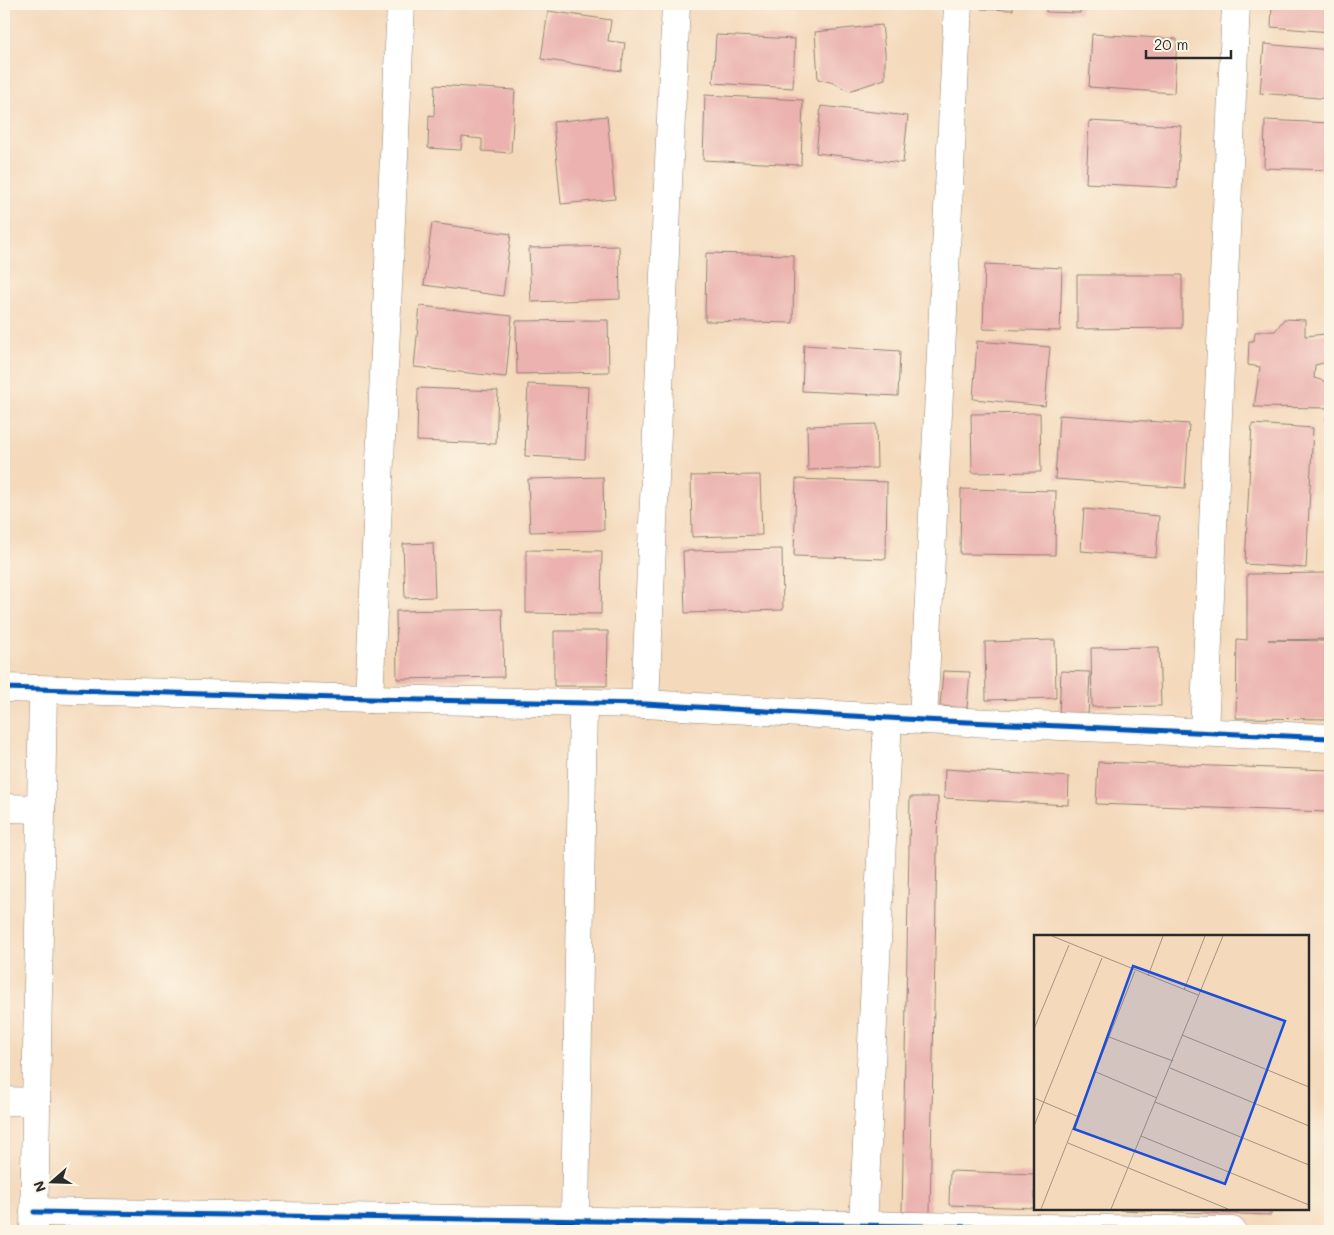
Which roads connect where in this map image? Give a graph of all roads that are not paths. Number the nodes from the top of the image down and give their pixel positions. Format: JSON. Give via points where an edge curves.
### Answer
{"nodes":[{"id":1,"x":401,"y":4,"type":"edge"},
{"id":2,"x":676,"y":4,"type":"edge"},
{"id":3,"x":958,"y":4,"type":"edge"},
{"id":4,"x":1236,"y":4,"type":"edge"},
{"id":5,"x":4,"y":688,"type":"edge"},
{"id":6,"x":43,"y":690,"type":"junction"},
{"id":7,"x":369,"y":699,"type":"junction"},
{"id":8,"x":583,"y":703,"type":"junction"},
{"id":9,"x":645,"y":704,"type":"junction"},
{"id":10,"x":888,"y":718,"type":"junction"},
{"id":11,"x":923,"y":720,"type":"junction"},
{"id":12,"x":1204,"y":733,"type":"junction"},
{"id":13,"x":1330,"y":738,"type":"edge"},
{"id":14,"x":4,"y":808,"type":"edge"},
{"id":15,"x":41,"y":809,"type":"junction"},
{"id":16,"x":4,"y":1101,"type":"edge"},
{"id":17,"x":36,"y":1102,"type":"junction"},
{"id":18,"x":575,"y":1220,"type":"junction"},
{"id":19,"x":34,"y":1222,"type":"edge"},
{"id":20,"x":863,"y":1225,"type":"junction"},
{"id":21,"x":1232,"y":1231,"type":"edge"}],
"edges":[{"from":1,"to":7,"type":"street"},
{"from":2,"to":9,"type":"street"},
{"from":3,"to":11,"type":"street"},
{"from":4,"to":12,"type":"street"},
{"from":5,"to":6,"type":"street"},
{"from":6,"to":7,"type":"street"},
{"from":6,"to":15,"type":"street"},
{"from":7,"to":8,"type":"street"},
{"from":8,"to":9,"type":"street"},
{"from":8,"to":18,"type":"street"},
{"from":9,"to":10,"type":"street"},
{"from":10,"to":11,"type":"street"},
{"from":10,"to":20,"type":"street"},
{"from":11,"to":12,"type":"street"},
{"from":12,"to":13,"type":"street"},
{"from":14,"to":15,"type":"street"},
{"from":15,"to":17,"type":"street"},
{"from":16,"to":17,"type":"street"},
{"from":17,"to":19,"type":"street"},
{"from":18,"to":19,"type":"street"},
{"from":18,"to":20,"type":"street"},
{"from":20,"to":21,"type":"street"}]}
